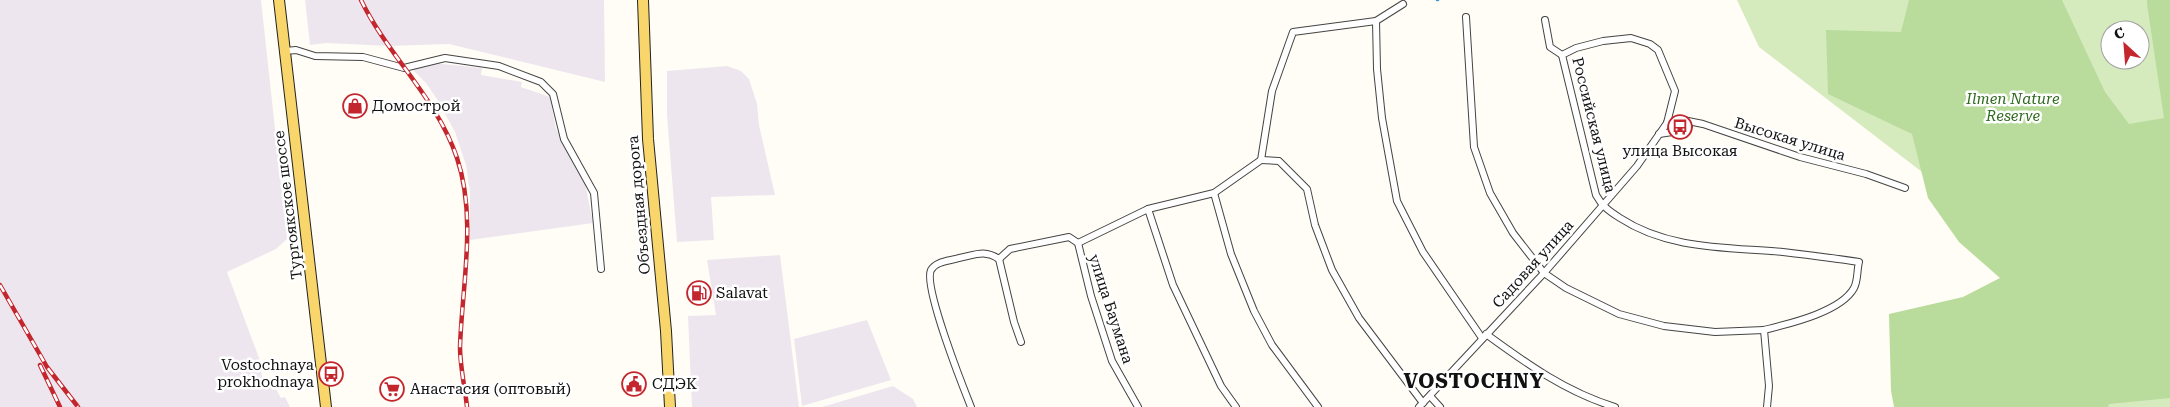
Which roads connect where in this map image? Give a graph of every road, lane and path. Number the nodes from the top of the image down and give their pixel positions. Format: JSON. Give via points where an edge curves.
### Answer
{"nodes":[{"id":1,"x":279,"y":0,"type":"edge"},
{"id":2,"x":643,"y":0,"type":"edge"},
{"id":3,"x":1403,"y":4,"type":"dead end"},
{"id":4,"x":1466,"y":17,"type":"dead end"},
{"id":5,"x":1545,"y":20,"type":"dead end"},
{"id":6,"x":1376,"y":21,"type":"junction"},
{"id":7,"x":284,"y":51,"type":"junction"},
{"id":8,"x":1562,"y":54,"type":"junction"},
{"id":9,"x":1687,"y":121,"type":"junction"},
{"id":10,"x":1667,"y":124,"type":"junction"},
{"id":11,"x":1659,"y":134,"type":"junction"},
{"id":12,"x":1261,"y":160,"type":"junction"},
{"id":13,"x":1905,"y":188,"type":"dead end"},
{"id":14,"x":1214,"y":193,"type":"junction"},
{"id":15,"x":1602,"y":206,"type":"junction"},
{"id":16,"x":1148,"y":209,"type":"junction"},
{"id":17,"x":1078,"y":243,"type":"junction"},
{"id":18,"x":999,"y":260,"type":"junction"},
{"id":19,"x":601,"y":269,"type":"dead end"},
{"id":20,"x":1544,"y":273,"type":"junction"},
{"id":21,"x":1764,"y":330,"type":"junction"},
{"id":22,"x":1484,"y":336,"type":"junction"},
{"id":23,"x":1021,"y":342,"type":"dead end"},
{"id":24,"x":1430,"y":396,"type":"junction"},
{"id":25,"x":1421,"y":405,"type":"edge"},
{"id":26,"x":1315,"y":406,"type":"edge"},
{"id":27,"x":326,"y":407,"type":"edge"},
{"id":28,"x":670,"y":407,"type":"edge"},
{"id":29,"x":971,"y":407,"type":"edge"},
{"id":30,"x":1138,"y":407,"type":"edge"},
{"id":31,"x":1236,"y":407,"type":"edge"},
{"id":32,"x":1440,"y":407,"type":"edge"},
{"id":33,"x":1615,"y":407,"type":"edge"},
{"id":34,"x":1767,"y":407,"type":"edge"}],
"edges":[{"from":1,"to":7,"type":"main road","name":"Тургоякское шоссе"},
{"from":2,"to":28,"type":"main road","name":"Объездная дорога","via":[[648,139]]},
{"from":3,"to":6,"type":"street"},
{"from":4,"to":20,"type":"street","via":[[1474,147],[1490,193],[1513,233]]},
{"from":5,"to":8,"type":"street","via":[[1550,47]]},
{"from":6,"to":12,"type":"street","via":[[1293,32],[1272,91]]},
{"from":6,"to":22,"type":"street","via":[[1382,118],[1397,201],[1423,252]]},
{"from":7,"to":19,"type":"street","via":[[296,50],[315,56],[363,57],[404,68],[445,58],[499,66],[541,82],[553,94],[564,139],[594,193]]},
{"from":7,"to":27,"type":"main road","name":"Тургоякское шоссе"},
{"from":8,"to":10,"type":"street","name":"Российская улица","via":[[1603,41],[1631,38],[1650,44],[1658,50],[1675,91]]},
{"from":8,"to":15,"type":"street","name":"Российская улица","via":[[1596,195]]},
{"from":9,"to":10,"type":"street","name":"Высокая улица"},
{"from":9,"to":11,"type":"street","via":[[1689,126],[1686,130]]},
{"from":9,"to":13,"type":"street","name":"Высокая улица"},
{"from":10,"to":11,"type":"street","name":"Садовая улица"},
{"from":11,"to":15,"type":"street","name":"Садовая улица","via":[[1637,166]]},
{"from":12,"to":14,"type":"street"},
{"from":12,"to":25,"type":"street","via":[[1279,161],[1307,189],[1315,225],[1332,270],[1359,318]]},
{"from":14,"to":16,"type":"street"},
{"from":14,"to":26,"type":"street","via":[[1231,254],[1254,311],[1272,345]]},
{"from":15,"to":20,"type":"street","name":"Садовая улица"},
{"from":15,"to":21,"type":"street","name":"Российская улица","via":[[1629,224],[1665,239],[1859,262],[1855,287],[1844,300],[1791,324]]},
{"from":16,"to":17,"type":"street"},
{"from":16,"to":31,"type":"street","via":[[1173,285],[1220,386]]},
{"from":17,"to":18,"type":"street","via":[[1069,237],[1010,249]]},
{"from":17,"to":30,"type":"street","name":"улица Баумана","via":[[1112,361]]},
{"from":18,"to":23,"type":"street"},
{"from":18,"to":29,"type":"street","via":[[990,253],[981,253],[938,264],[931,270],[940,322]]},
{"from":20,"to":21,"type":"street","via":[[1566,288],[1620,314],[1664,326],[1714,332]]},
{"from":20,"to":22,"type":"street","name":"Садовая улица"},
{"from":21,"to":34,"type":"street","via":[[1769,386]]},
{"from":22,"to":24,"type":"street","name":"Садовая улица"},
{"from":22,"to":33,"type":"street","via":[[1554,382],[1591,400]]},
{"from":24,"to":25,"type":"street","name":"Садовая улица"},
{"from":24,"to":32,"type":"street"}]}
